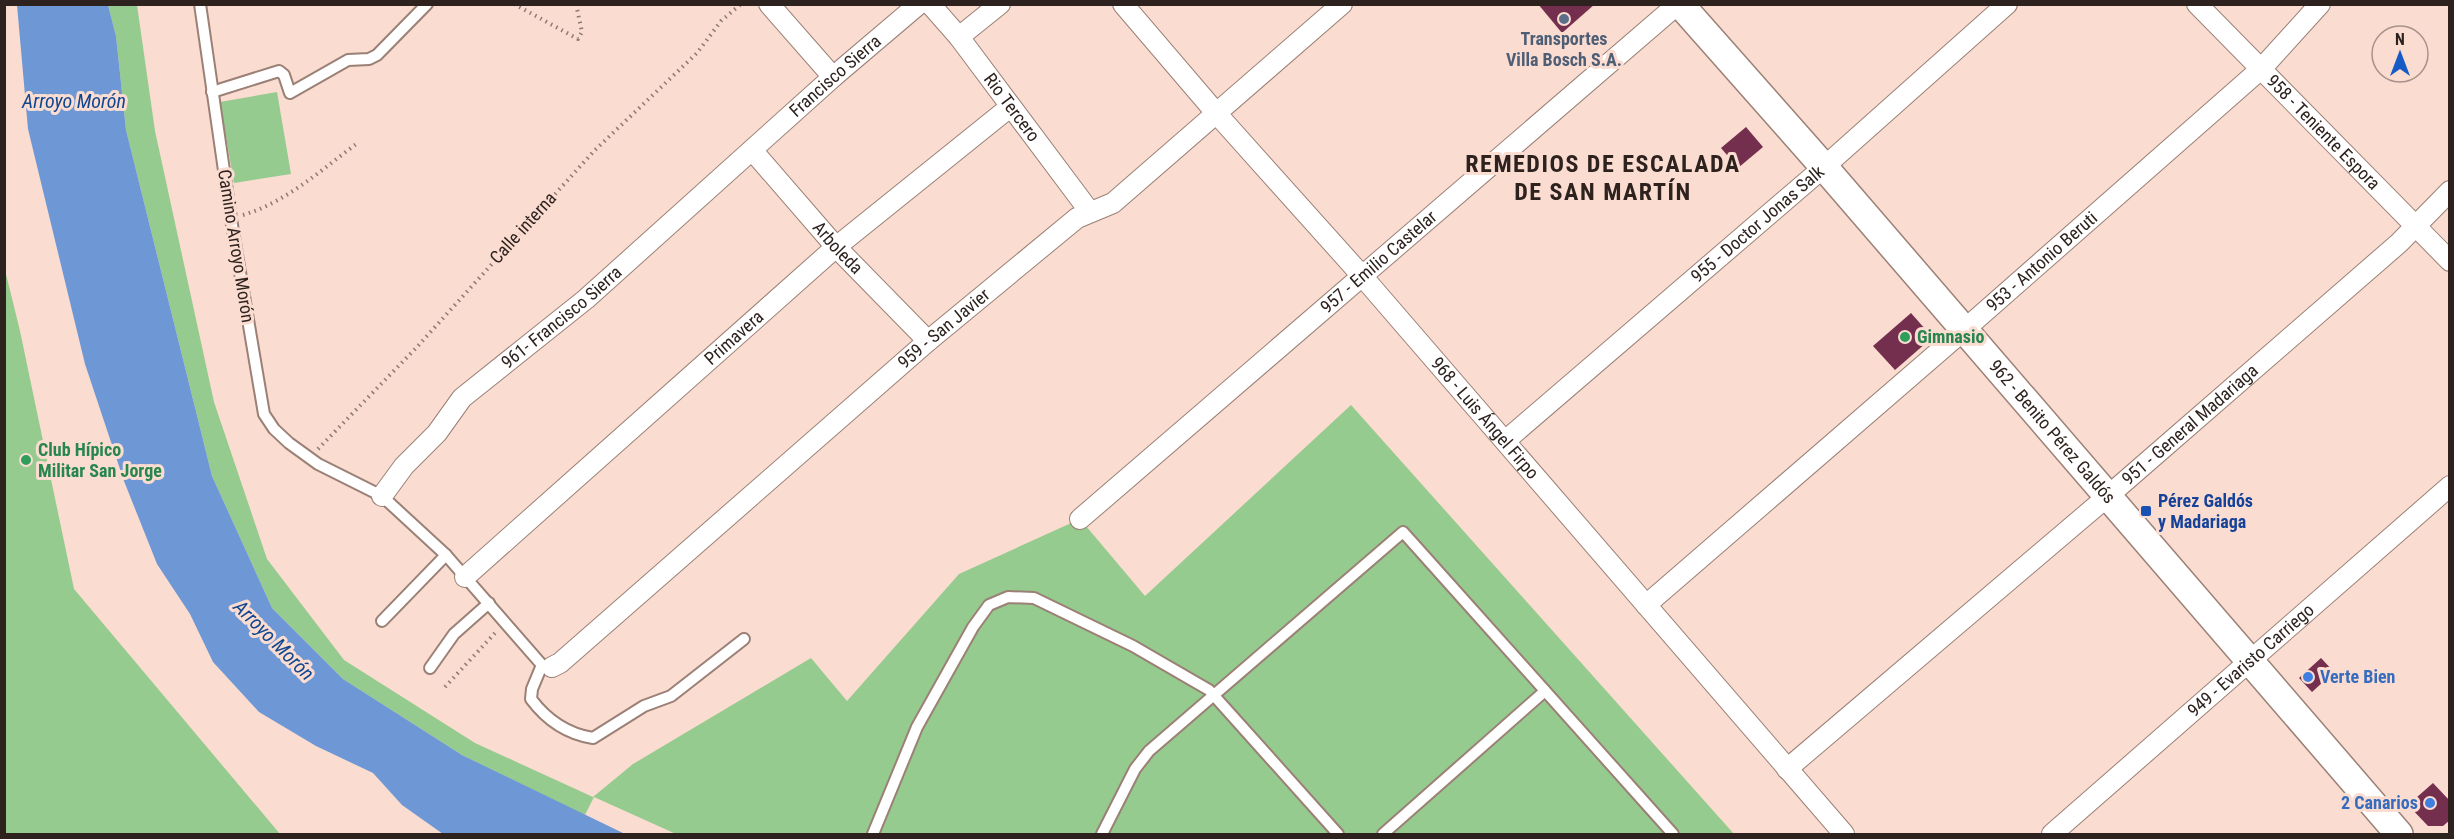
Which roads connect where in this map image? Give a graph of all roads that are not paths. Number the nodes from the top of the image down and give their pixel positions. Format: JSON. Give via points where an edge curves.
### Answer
{"nodes":[{"id":1,"x":200,"y":4,"type":"edge"},
{"id":2,"x":427,"y":4,"type":"edge"},
{"id":3,"x":769,"y":4,"type":"edge"},
{"id":4,"x":919,"y":4,"type":"edge"},
{"id":5,"x":930,"y":4,"type":"edge"},
{"id":6,"x":1000,"y":4,"type":"edge"},
{"id":7,"x":1123,"y":4,"type":"edge"},
{"id":8,"x":1342,"y":4,"type":"edge"},
{"id":9,"x":1679,"y":4,"type":"edge"},
{"id":10,"x":2007,"y":4,"type":"edge"},
{"id":11,"x":2197,"y":4,"type":"edge"},
{"id":12,"x":2320,"y":4,"type":"edge"},
{"id":13,"x":959,"y":37,"type":"junction"},
{"id":14,"x":2262,"y":68,"type":"junction"},
{"id":15,"x":833,"y":76,"type":"junction"},
{"id":16,"x":212,"y":92,"type":"junction"},
{"id":17,"x":1010,"y":108,"type":"junction"},
{"id":18,"x":1217,"y":114,"type":"junction"},
{"id":19,"x":752,"y":150,"type":"junction"},
{"id":20,"x":1824,"y":167,"type":"junction"},
{"id":21,"x":2450,"y":191,"type":"edge"},
{"id":22,"x":1090,"y":212,"type":"junction"},
{"id":23,"x":2417,"y":226,"type":"junction"},
{"id":24,"x":836,"y":247,"type":"junction"},
{"id":25,"x":2450,"y":261,"type":"edge"},
{"id":26,"x":1364,"y":277,"type":"junction"},
{"id":27,"x":1964,"y":330,"type":"junction"},
{"id":28,"x":928,"y":341,"type":"junction"},
{"id":29,"x":1505,"y":441,"type":"junction"},
{"id":30,"x":2450,"y":486,"type":"edge"},
{"id":31,"x":382,"y":496,"type":"junction"},
{"id":32,"x":2108,"y":496,"type":"junction"},
{"id":33,"x":1080,"y":519,"type":"dead end"},
{"id":34,"x":446,"y":555,"type":"junction"},
{"id":35,"x":465,"y":577,"type":"junction"},
{"id":36,"x":489,"y":603,"type":"junction"},
{"id":37,"x":1646,"y":605,"type":"junction"},
{"id":38,"x":382,"y":621,"type":"dead end"},
{"id":39,"x":744,"y":639,"type":"dead end"},
{"id":40,"x":2250,"y":660,"type":"junction"},
{"id":41,"x":547,"y":666,"type":"junction"},
{"id":42,"x":430,"y":668,"type":"dead end"},
{"id":43,"x":1545,"y":691,"type":"junction"},
{"id":44,"x":1216,"y":695,"type":"junction"},
{"id":45,"x":1787,"y":769,"type":"junction"},
{"id":46,"x":873,"y":834,"type":"edge"},
{"id":47,"x":1102,"y":834,"type":"edge"},
{"id":48,"x":1338,"y":834,"type":"edge"},
{"id":49,"x":1383,"y":834,"type":"edge"},
{"id":50,"x":1673,"y":834,"type":"edge"},
{"id":51,"x":1844,"y":834,"type":"edge"},
{"id":52,"x":2052,"y":834,"type":"edge"},
{"id":53,"x":2400,"y":834,"type":"edge"}],
"edges":[{"from":1,"to":16,"type":"lane","name":"Camino Arroyo Morón"},
{"from":2,"to":16,"type":"lane","via":[[377,55],[348,60],[290,93],[279,71]]},
{"from":3,"to":15,"type":"street"},
{"from":4,"to":15,"type":"street","name":"Francisco Sierra"},
{"from":5,"to":13,"type":"street","name":"Rio Tercero"},
{"from":6,"to":13,"type":"street"},
{"from":7,"to":18,"type":"street","name":"968 - Luis Ángel Firpo"},
{"from":8,"to":18,"type":"street","name":"959 - San Javier"},
{"from":9,"to":20,"type":"main road","name":"962 - Benito Pérez Galdós"},
{"from":9,"to":26,"type":"street","name":"957 - Emilio Castelar"},
{"from":10,"to":20,"type":"street","name":"955 - Doctor Jonas Salk"},
{"from":11,"to":14,"type":"street","name":"958 - Teniente Espora"},
{"from":12,"to":14,"type":"street","name":"953 - Antonio Beruti"},
{"from":13,"to":17,"type":"street","name":"Rio Tercero"},
{"from":14,"to":23,"type":"street","name":"958 - Teniente Espora"},
{"from":14,"to":27,"type":"street","name":"953 - Antonio Beruti"},
{"from":15,"to":19,"type":"street","name":"Francisco Sierra"},
{"from":16,"to":31,"type":"lane","name":"Camino Arroyo Morón","via":[[264,414],[281,436],[314,461]]},
{"from":17,"to":22,"type":"street","name":"Rio Tercero"},
{"from":17,"to":24,"type":"street","name":"Primavera"},
{"from":18,"to":22,"type":"street","name":"959 - San Javier","via":[[1113,203]]},
{"from":18,"to":26,"type":"street","name":"968 - Luis Ángel Firpo"},
{"from":19,"to":24,"type":"street","name":"Arboleda"},
{"from":19,"to":31,"type":"street","name":"961- Francisco Sierra","via":[[586,300],[462,398]]},
{"from":20,"to":27,"type":"main road","name":"962 - Benito Pérez Galdós"},
{"from":20,"to":29,"type":"street","name":"955 - Doctor Jonas Salk"},
{"from":21,"to":23,"type":"street","name":"951 - General Madariaga"},
{"from":22,"to":28,"type":"street","name":"959 - San Javier","via":[[1077,218]]},
{"from":23,"to":25,"type":"street","name":"958 - Teniente Espora"},
{"from":23,"to":32,"type":"street","name":"951 - General Madariaga"},
{"from":24,"to":28,"type":"street","name":"Arboleda"},
{"from":24,"to":35,"type":"street","name":"Primavera"},
{"from":26,"to":29,"type":"street","name":"968 - Luis Ángel Firpo"},
{"from":26,"to":33,"type":"street","name":"957 - Emilio Castelar"},
{"from":27,"to":32,"type":"main road","name":"962 - Benito Pérez Galdós"},
{"from":27,"to":37,"type":"street","name":"953 - Antonio Beruti"},
{"from":28,"to":41,"type":"street","name":"959 - San Javier","via":[[569,656]]},
{"from":29,"to":37,"type":"street","name":"968 - Luis Ángel Firpo"},
{"from":30,"to":40,"type":"street","name":"949 - Evaristo Carriego"},
{"from":31,"to":34,"type":"lane"},
{"from":32,"to":40,"type":"main road","name":"962 - Benito Pérez Galdós"},
{"from":32,"to":45,"type":"street","name":"951 - General Madariaga"},
{"from":34,"to":35,"type":"lane"},
{"from":34,"to":38,"type":"lane"},
{"from":35,"to":36,"type":"lane"},
{"from":36,"to":41,"type":"lane"},
{"from":36,"to":42,"type":"lane","via":[[454,634]]},
{"from":37,"to":45,"type":"street","name":"968 - Luis Ángel Firpo"},
{"from":39,"to":41,"type":"lane","via":[[671,696],[644,706],[592,738],[564,729],[531,699],[532,689]]},
{"from":40,"to":52,"type":"street","name":"949 - Evaristo Carriego"},
{"from":40,"to":53,"type":"main road","name":"962 - Benito Pérez Galdós"},
{"from":43,"to":44,"type":"lane","via":[[1403,531]]},
{"from":43,"to":49,"type":"lane"},
{"from":43,"to":50,"type":"lane"},
{"from":44,"to":46,"type":"lane","via":[[1133,646],[1034,598],[1008,597],[989,605],[928,707]]},
{"from":44,"to":47,"type":"lane","via":[[1149,751],[1135,769]]},
{"from":44,"to":48,"type":"lane"},
{"from":45,"to":51,"type":"street","name":"968 - Luis Ángel Firpo"}]}
